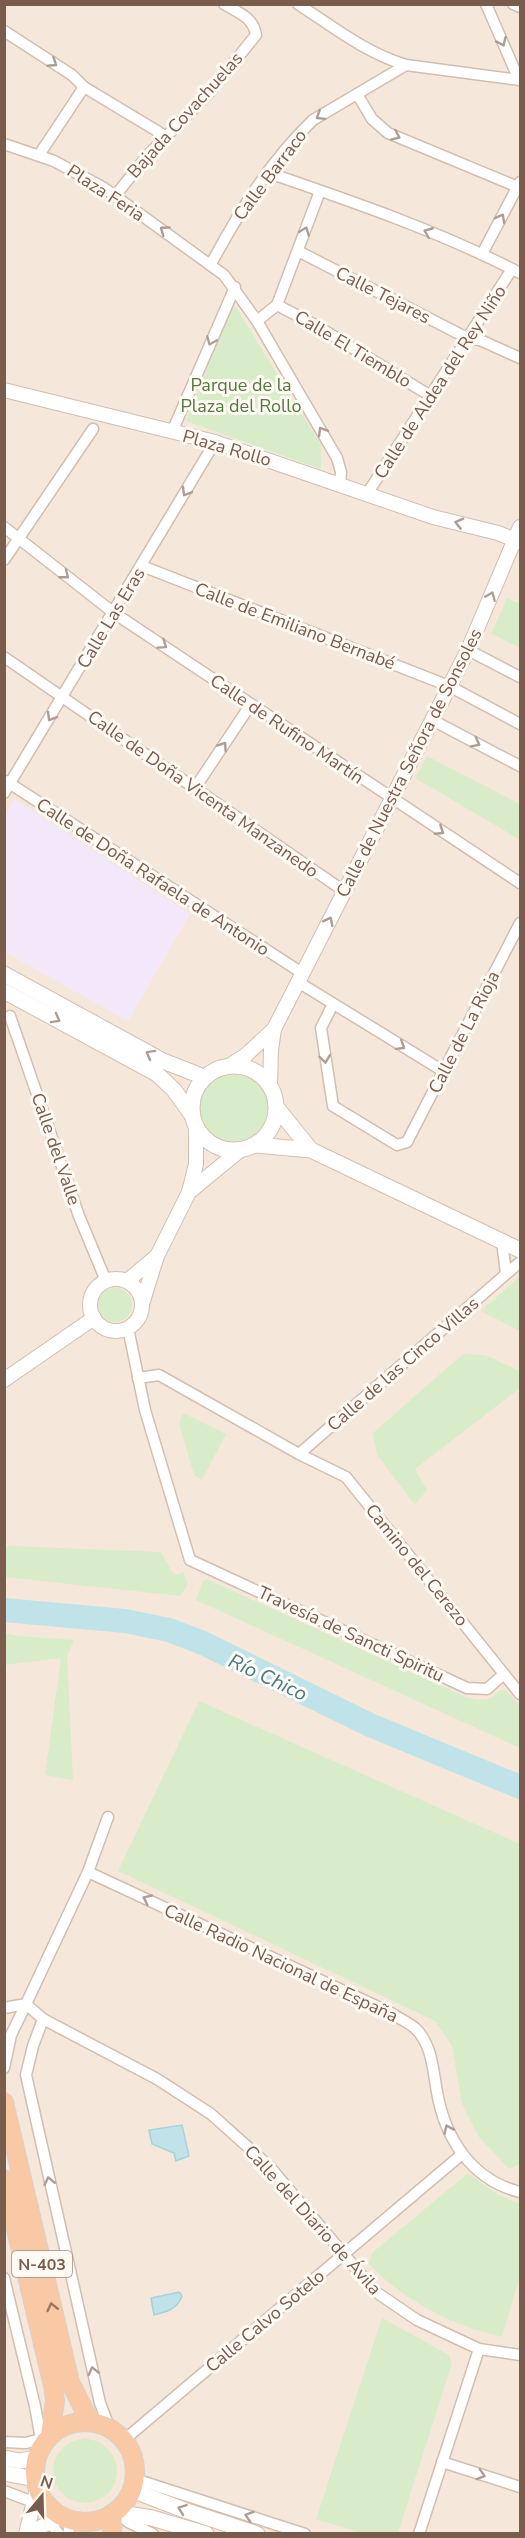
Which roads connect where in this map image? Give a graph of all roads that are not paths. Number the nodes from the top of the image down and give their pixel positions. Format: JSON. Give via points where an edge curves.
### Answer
{"nodes":[{"id":1,"x":224,"y":4,"type":"edge"},
{"id":2,"x":298,"y":4,"type":"edge"},
{"id":3,"x":486,"y":4,"type":"edge"},
{"id":4,"x":513,"y":4,"type":"edge"},
{"id":5,"x":520,"y":7,"type":"edge"},
{"id":6,"x":4,"y":31,"type":"edge"},
{"id":7,"x":406,"y":65,"type":"junction"},
{"id":8,"x":520,"y":80,"type":"edge"},
{"id":9,"x":84,"y":87,"type":"junction"},
{"id":10,"x":357,"y":94,"type":"junction"},
{"id":11,"x":167,"y":137,"type":"junction"},
{"id":12,"x":4,"y":144,"type":"edge"},
{"id":13,"x":39,"y":155,"type":"junction"},
{"id":14,"x":269,"y":173,"type":"junction"},
{"id":15,"x":519,"y":185,"type":"edge"},
{"id":16,"x":321,"y":191,"type":"junction"},
{"id":17,"x":115,"y":196,"type":"junction"},
{"id":18,"x":298,"y":251,"type":"junction"},
{"id":19,"x":482,"y":254,"type":"junction"},
{"id":20,"x":212,"y":264,"type":"junction"},
{"id":21,"x":516,"y":271,"type":"edge"},
{"id":22,"x":235,"y":287,"type":"junction"},
{"id":23,"x":277,"y":305,"type":"junction"},
{"id":24,"x":257,"y":321,"type":"junction"},
{"id":25,"x":469,"y":339,"type":"junction"},
{"id":26,"x":520,"y":358,"type":"edge"},
{"id":27,"x":4,"y":390,"type":"edge"},
{"id":28,"x":429,"y":395,"type":"junction"},
{"id":29,"x":93,"y":429,"type":"dead end"},
{"id":30,"x":172,"y":432,"type":"junction"},
{"id":31,"x":215,"y":442,"type":"junction"},
{"id":32,"x":340,"y":485,"type":"junction"},
{"id":33,"x":367,"y":495,"type":"junction"},
{"id":34,"x":4,"y":527,"type":"edge"},
{"id":35,"x":519,"y":536,"type":"edge"},
{"id":36,"x":19,"y":539,"type":"junction"},
{"id":37,"x":4,"y":560,"type":"edge"},
{"id":38,"x":142,"y":566,"type":"junction"},
{"id":39,"x":114,"y":613,"type":"junction"},
{"id":40,"x":468,"y":650,"type":"junction"},
{"id":41,"x":4,"y":657,"type":"edge"},
{"id":42,"x":520,"y":677,"type":"edge"},
{"id":43,"x":449,"y":686,"type":"junction"},
{"id":44,"x":63,"y":697,"type":"junction"},
{"id":45,"x":251,"y":704,"type":"junction"},
{"id":46,"x":432,"y":720,"type":"junction"},
{"id":47,"x":520,"y":724,"type":"edge"},
{"id":48,"x":520,"y":766,"type":"edge"},
{"id":49,"x":6,"y":786,"type":"edge"},
{"id":50,"x":195,"y":788,"type":"junction"},
{"id":51,"x":391,"y":799,"type":"junction"},
{"id":52,"x":520,"y":883,"type":"edge"},
{"id":53,"x":344,"y":891,"type":"junction"},
{"id":54,"x":520,"y":923,"type":"edge"},
{"id":55,"x":4,"y":974,"type":"edge"},
{"id":56,"x":300,"y":978,"type":"junction"},
{"id":57,"x":4,"y":991,"type":"edge"},
{"id":58,"x":333,"y":1004,"type":"junction"},
{"id":59,"x":10,"y":1016,"type":"dead end"},
{"id":60,"x":274,"y":1029,"type":"junction"},
{"id":61,"x":229,"y":1066,"type":"junction"},
{"id":62,"x":443,"y":1071,"type":"junction"},
{"id":63,"x":204,"y":1077,"type":"junction"},
{"id":64,"x":270,"y":1085,"type":"junction"},
{"id":65,"x":277,"y":1108,"type":"junction"},
{"id":66,"x":194,"y":1122,"type":"junction"},
{"id":67,"x":256,"y":1145,"type":"junction"},
{"id":68,"x":239,"y":1150,"type":"junction"},
{"id":69,"x":311,"y":1150,"type":"junction"},
{"id":70,"x":189,"y":1192,"type":"junction"},
{"id":71,"x":502,"y":1242,"type":"junction"},
{"id":72,"x":520,"y":1250,"type":"edge"},
{"id":73,"x":157,"y":1256,"type":"junction"},
{"id":74,"x":520,"y":1262,"type":"edge"},
{"id":75,"x":506,"y":1273,"type":"junction"},
{"id":76,"x":106,"y":1281,"type":"junction"},
{"id":77,"x":127,"y":1281,"type":"junction"},
{"id":78,"x":142,"y":1304,"type":"junction"},
{"id":79,"x":94,"y":1318,"type":"junction"},
{"id":80,"x":128,"y":1328,"type":"junction"},
{"id":81,"x":138,"y":1378,"type":"junction"},
{"id":82,"x":4,"y":1380,"type":"edge"},
{"id":83,"x":299,"y":1454,"type":"junction"},
{"id":84,"x":504,"y":1674,"type":"junction"},
{"id":85,"x":520,"y":1694,"type":"edge"},
{"id":86,"x":108,"y":1817,"type":"dead end"},
{"id":87,"x":88,"y":1872,"type":"junction"},
{"id":88,"x":26,"y":2004,"type":"junction"},
{"id":89,"x":4,"y":2008,"type":"edge"},
{"id":90,"x":44,"y":2019,"type":"junction"},
{"id":91,"x":4,"y":2068,"type":"edge"},
{"id":92,"x":4,"y":2102,"type":"edge"},
{"id":93,"x":461,"y":2155,"type":"junction"},
{"id":94,"x":4,"y":2179,"type":"edge"},
{"id":95,"x":520,"y":2192,"type":"edge"},
{"id":96,"x":344,"y":2255,"type":"junction"},
{"id":97,"x":4,"y":2278,"type":"edge"},
{"id":98,"x":479,"y":2349,"type":"junction"},
{"id":99,"x":520,"y":2355,"type":"edge"},
{"id":100,"x":90,"y":2422,"type":"junction"},
{"id":101,"x":109,"y":2427,"type":"junction"},
{"id":102,"x":40,"y":2440,"type":"junction"},
{"id":103,"x":124,"y":2440,"type":"junction"},
{"id":104,"x":4,"y":2442,"type":"edge"},
{"id":105,"x":4,"y":2458,"type":"edge"},
{"id":106,"x":442,"y":2462,"type":"junction"},
{"id":107,"x":4,"y":2473,"type":"edge"},
{"id":108,"x":520,"y":2487,"type":"edge"},
{"id":109,"x":4,"y":2491,"type":"edge"},
{"id":110,"x":37,"y":2492,"type":"junction"},
{"id":111,"x":124,"y":2509,"type":"edge"},
{"id":112,"x":67,"y":2526,"type":"edge"},
{"id":113,"x":148,"y":2529,"type":"edge"},
{"id":114,"x":26,"y":2534,"type":"edge"},
{"id":115,"x":32,"y":2534,"type":"edge"},
{"id":116,"x":112,"y":2534,"type":"edge"},
{"id":117,"x":206,"y":2534,"type":"edge"},
{"id":118,"x":257,"y":2534,"type":"edge"},
{"id":119,"x":305,"y":2534,"type":"edge"},
{"id":120,"x":419,"y":2534,"type":"edge"}],
"edges":[{"from":1,"to":11,"type":"street","name":"Bajada Covachuelas","via":[[249,18],[256,35]]},
{"from":2,"to":7,"type":"street","via":[[370,51]]},
{"from":3,"to":8,"type":"street","one_way":true},
{"from":4,"to":5,"type":"street"},
{"from":6,"to":9,"type":"street","one_way":true},
{"from":7,"to":8,"type":"street"},
{"from":7,"to":10,"type":"street","name":"Calle Barraco"},
{"from":9,"to":11,"type":"street"},
{"from":9,"to":13,"type":"street"},
{"from":10,"to":14,"type":"street","name":"Calle Barraco","one_way":true,"via":[[313,120]]},
{"from":10,"to":15,"type":"street","one_way":true,"via":[[372,119],[388,133]]},
{"from":11,"to":17,"type":"street","name":"Bajada Covachuelas"},
{"from":12,"to":13,"type":"street","name":"Plaza Feria"},
{"from":13,"to":17,"type":"street","name":"Plaza Feria","via":[[69,167]]},
{"from":14,"to":16,"type":"street"},
{"from":14,"to":20,"type":"street","name":"Calle Barraco","via":[[237,216]]},
{"from":19,"to":15,"type":"street","one_way":true},
{"from":18,"to":16,"type":"street","one_way":true},
{"from":19,"to":16,"type":"street","one_way":true},
{"from":20,"to":17,"type":"street","name":"Plaza Feria","one_way":true},
{"from":18,"to":23,"type":"street"},
{"from":18,"to":25,"type":"street","name":"Calle Tejares"},
{"from":19,"to":21,"type":"street"},
{"from":20,"to":22,"type":"street","name":"Plaza Feria"},
{"from":21,"to":25,"type":"street","name":"Calle de Aldea del Rey Niño"},
{"from":22,"to":24,"type":"street"},
{"from":22,"to":30,"type":"street","name":"Plaza Rollo","one_way":true},
{"from":23,"to":24,"type":"street"},
{"from":23,"to":28,"type":"street","name":"Calle El Tiemblo"},
{"from":32,"to":24,"type":"street","one_way":true,"via":[[338,458]]},
{"from":25,"to":26,"type":"street","name":"Calle Tejares"},
{"from":25,"to":28,"type":"street","name":"Calle de Aldea del Rey Niño"},
{"from":27,"to":30,"type":"street"},
{"from":28,"to":33,"type":"street","name":"Calle de Aldea del Rey Niño"},
{"from":29,"to":36,"type":"street"},
{"from":30,"to":31,"type":"street","name":"Plaza Rollo"},
{"from":31,"to":32,"type":"street","name":"Plaza Rollo"},
{"from":31,"to":38,"type":"street","name":"Calle Las Eras","one_way":true},
{"from":32,"to":33,"type":"street","name":"Plaza Rollo"},
{"from":35,"to":33,"type":"street","name":"Plaza Rollo","one_way":true,"via":[[433,517]]},
{"from":34,"to":36,"type":"street","name":"Calle de Rufino Martín"},
{"from":40,"to":35,"type":"street","name":"Calle de Nuestra Señora de Sonsoles","one_way":true},
{"from":36,"to":37,"type":"street"},
{"from":36,"to":39,"type":"street","name":"Calle de Rufino Martín","one_way":true},
{"from":38,"to":39,"type":"street","name":"Calle Las Eras"},
{"from":38,"to":43,"type":"street","name":"Calle de Emiliano Bernabé"},
{"from":39,"to":44,"type":"street","name":"Calle Las Eras"},
{"from":39,"to":45,"type":"street","name":"Calle de Rufino Martín","one_way":true},
{"from":40,"to":42,"type":"street"},
{"from":40,"to":43,"type":"street","name":"Calle de Nuestra Señora de Sonsoles"},
{"from":41,"to":44,"type":"street","name":"Calle de Doña Vicenta Manzanedo"},
{"from":43,"to":46,"type":"street","name":"Calle de Nuestra Señora de Sonsoles"},
{"from":43,"to":47,"type":"street","name":"Calle de Emiliano Bernabé"},
{"from":44,"to":49,"type":"street","name":"Calle Las Eras","one_way":true},
{"from":44,"to":50,"type":"street","name":"Calle de Doña Vicenta Manzanedo"},
{"from":50,"to":45,"type":"street","one_way":true},
{"from":45,"to":51,"type":"street","name":"Calle de Rufino Martín"},
{"from":46,"to":48,"type":"street","one_way":true},
{"from":46,"to":51,"type":"street","name":"Calle de Nuestra Señora de Sonsoles"},
{"from":49,"to":56,"type":"street","name":"Calle de Doña Rafaela de Antonio"},
{"from":50,"to":53,"type":"street","name":"Calle de Doña Vicenta Manzanedo"},
{"from":51,"to":52,"type":"street","name":"Calle de Rufino Martín","one_way":true},
{"from":51,"to":53,"type":"street","name":"Calle de Nuestra Señora de Sonsoles"},
{"from":56,"to":53,"type":"street","name":"Calle de Nuestra Señora de Sonsoles","one_way":true},
{"from":54,"to":62,"type":"street","name":"Calle de La Rioja"},
{"from":63,"to":55,"type":"main road","one_way":true,"via":[[163,1061]]},
{"from":56,"to":58,"type":"street","name":"Calle de Doña Rafaela de Antonio"},
{"from":56,"to":60,"type":"street","name":"Calle de Nuestra Señora de Sonsoles"},
{"from":57,"to":66,"type":"main road","one_way":true,"via":[[157,1074],[174,1090]]},
{"from":58,"to":62,"type":"street","name":"Calle de Doña Rafaela de Antonio","one_way":true},
{"from":58,"to":62,"type":"street","name":"Calle de La Rioja","one_way":true,"via":[[321,1028],[333,1106],[397,1145],[406,1142]]},
{"from":59,"to":76,"type":"street","name":"Calle del Valle","via":[[79,1216]]},
{"from":60,"to":61,"type":"street","name":"Calle de Nuestra Señora de Sonsoles"},
{"from":60,"to":64,"type":"street","name":"Calle de Nuestra Señora de Sonsoles"},
{"from":61,"to":63,"type":"main road"},
{"from":61,"to":64,"type":"main road","via":[[244,1067]]},
{"from":63,"to":66,"type":"main road","via":[[191,1102]]},
{"from":64,"to":65,"type":"main road"},
{"from":65,"to":67,"type":"main road","via":[[274,1123]]},
{"from":65,"to":69,"type":"main road"},
{"from":66,"to":68,"type":"main road","via":[[207,1141],[222,1149]]},
{"from":66,"to":70,"type":"street","via":[[196,1164]]},
{"from":67,"to":68,"type":"main road"},
{"from":67,"to":69,"type":"main road"},
{"from":68,"to":70,"type":"street"},
{"from":69,"to":71,"type":"main road"},
{"from":70,"to":73,"type":"street"},
{"from":71,"to":72,"type":"main road"},
{"from":71,"to":75,"type":"street"},
{"from":73,"to":77,"type":"street"},
{"from":73,"to":78,"type":"street"},
{"from":74,"to":75,"type":"street","name":"Calle de las Cinco Villas"},
{"from":75,"to":83,"type":"street","name":"Calle de las Cinco Villas"},
{"from":76,"to":77,"type":"street"},
{"from":76,"to":79,"type":"street","via":[[92,1297]]},
{"from":77,"to":78,"type":"street","via":[[138,1291]]},
{"from":78,"to":80,"type":"street","via":[[138,1318]]},
{"from":79,"to":80,"type":"street","via":[[113,1330]]},
{"from":79,"to":82,"type":"street"},
{"from":80,"to":81,"type":"street"},
{"from":81,"to":83,"type":"street","via":[[159,1375]]},
{"from":81,"to":84,"type":"street","name":"Travesía de Sancti Spiritu","via":[[190,1560],[467,1688],[487,1689]]},
{"from":83,"to":84,"type":"street","name":"Camino del Cerezo","via":[[346,1477]]},
{"from":84,"to":85,"type":"street","name":"Camino del Cerezo"},
{"from":86,"to":87,"type":"street"},
{"from":87,"to":88,"type":"street"},
{"from":93,"to":87,"type":"street","name":"Calle Radio Nacional de España","one_way":true,"via":[[445,2124],[432,2057],[415,2028],[391,2013]]},
{"from":88,"to":89,"type":"street"},
{"from":88,"to":90,"type":"street","name":"Calle del Diario de Ávila"},
{"from":88,"to":91,"type":"street","via":[[11,2035]]},
{"from":90,"to":96,"type":"street","name":"Calle del Diario de Ávila","via":[[157,2079],[211,2114],[269,2166]]},
{"from":101,"to":90,"type":"street","one_way":true,"via":[[100,2403],[26,2075]]},
{"from":100,"to":92,"type":"highway","number":"N-403","one_way":true,"via":[[70,2382]]},
{"from":93,"to":95,"type":"street","name":"Calle Radio Nacional de España","via":[[484,2175]]},
{"from":93,"to":96,"type":"street","name":"Calle Calvo Sotelo"},
{"from":94,"to":102,"type":"highway","number":"N-403","via":[[54,2393],[55,2401]]},
{"from":96,"to":98,"type":"street","name":"Calle del Diario de Ávila","via":[[376,2292],[417,2320]]},
{"from":96,"to":103,"type":"street","name":"Calle Calvo Sotelo"},
{"from":97,"to":102,"type":"street"},
{"from":98,"to":99,"type":"street","name":"Calle del Diario de Ávila"},
{"from":98,"to":106,"type":"street"},
{"from":100,"to":101,"type":"highway"},
{"from":100,"to":102,"type":"highway","via":[[61,2427]]},
{"from":101,"to":103,"type":"highway"},
{"from":102,"to":104,"type":"street"},
{"from":102,"to":105,"type":"main road","via":[[20,2461]]},
{"from":102,"to":110,"type":"highway","number":"N-403"},
{"from":103,"to":111,"type":"highway","via":[[135,2465]]},
{"from":106,"to":108,"type":"street","one_way":true},
{"from":106,"to":120,"type":"street"},
{"from":107,"to":110,"type":"main road"},
{"from":109,"to":110,"type":"street"},
{"from":110,"to":112,"type":"highway"},
{"from":110,"to":114,"type":"street"},
{"from":111,"to":112,"type":"highway"},
{"from":111,"to":113,"type":"main road"},
{"from":111,"to":116,"type":"highway"},
{"from":118,"to":111,"type":"main road","one_way":true,"via":[[184,2510]]},
{"from":119,"to":111,"type":"street","one_way":true},
{"from":112,"to":115,"type":"street","via":[[37,2528]]},
{"from":113,"to":117,"type":"main road"}]}
